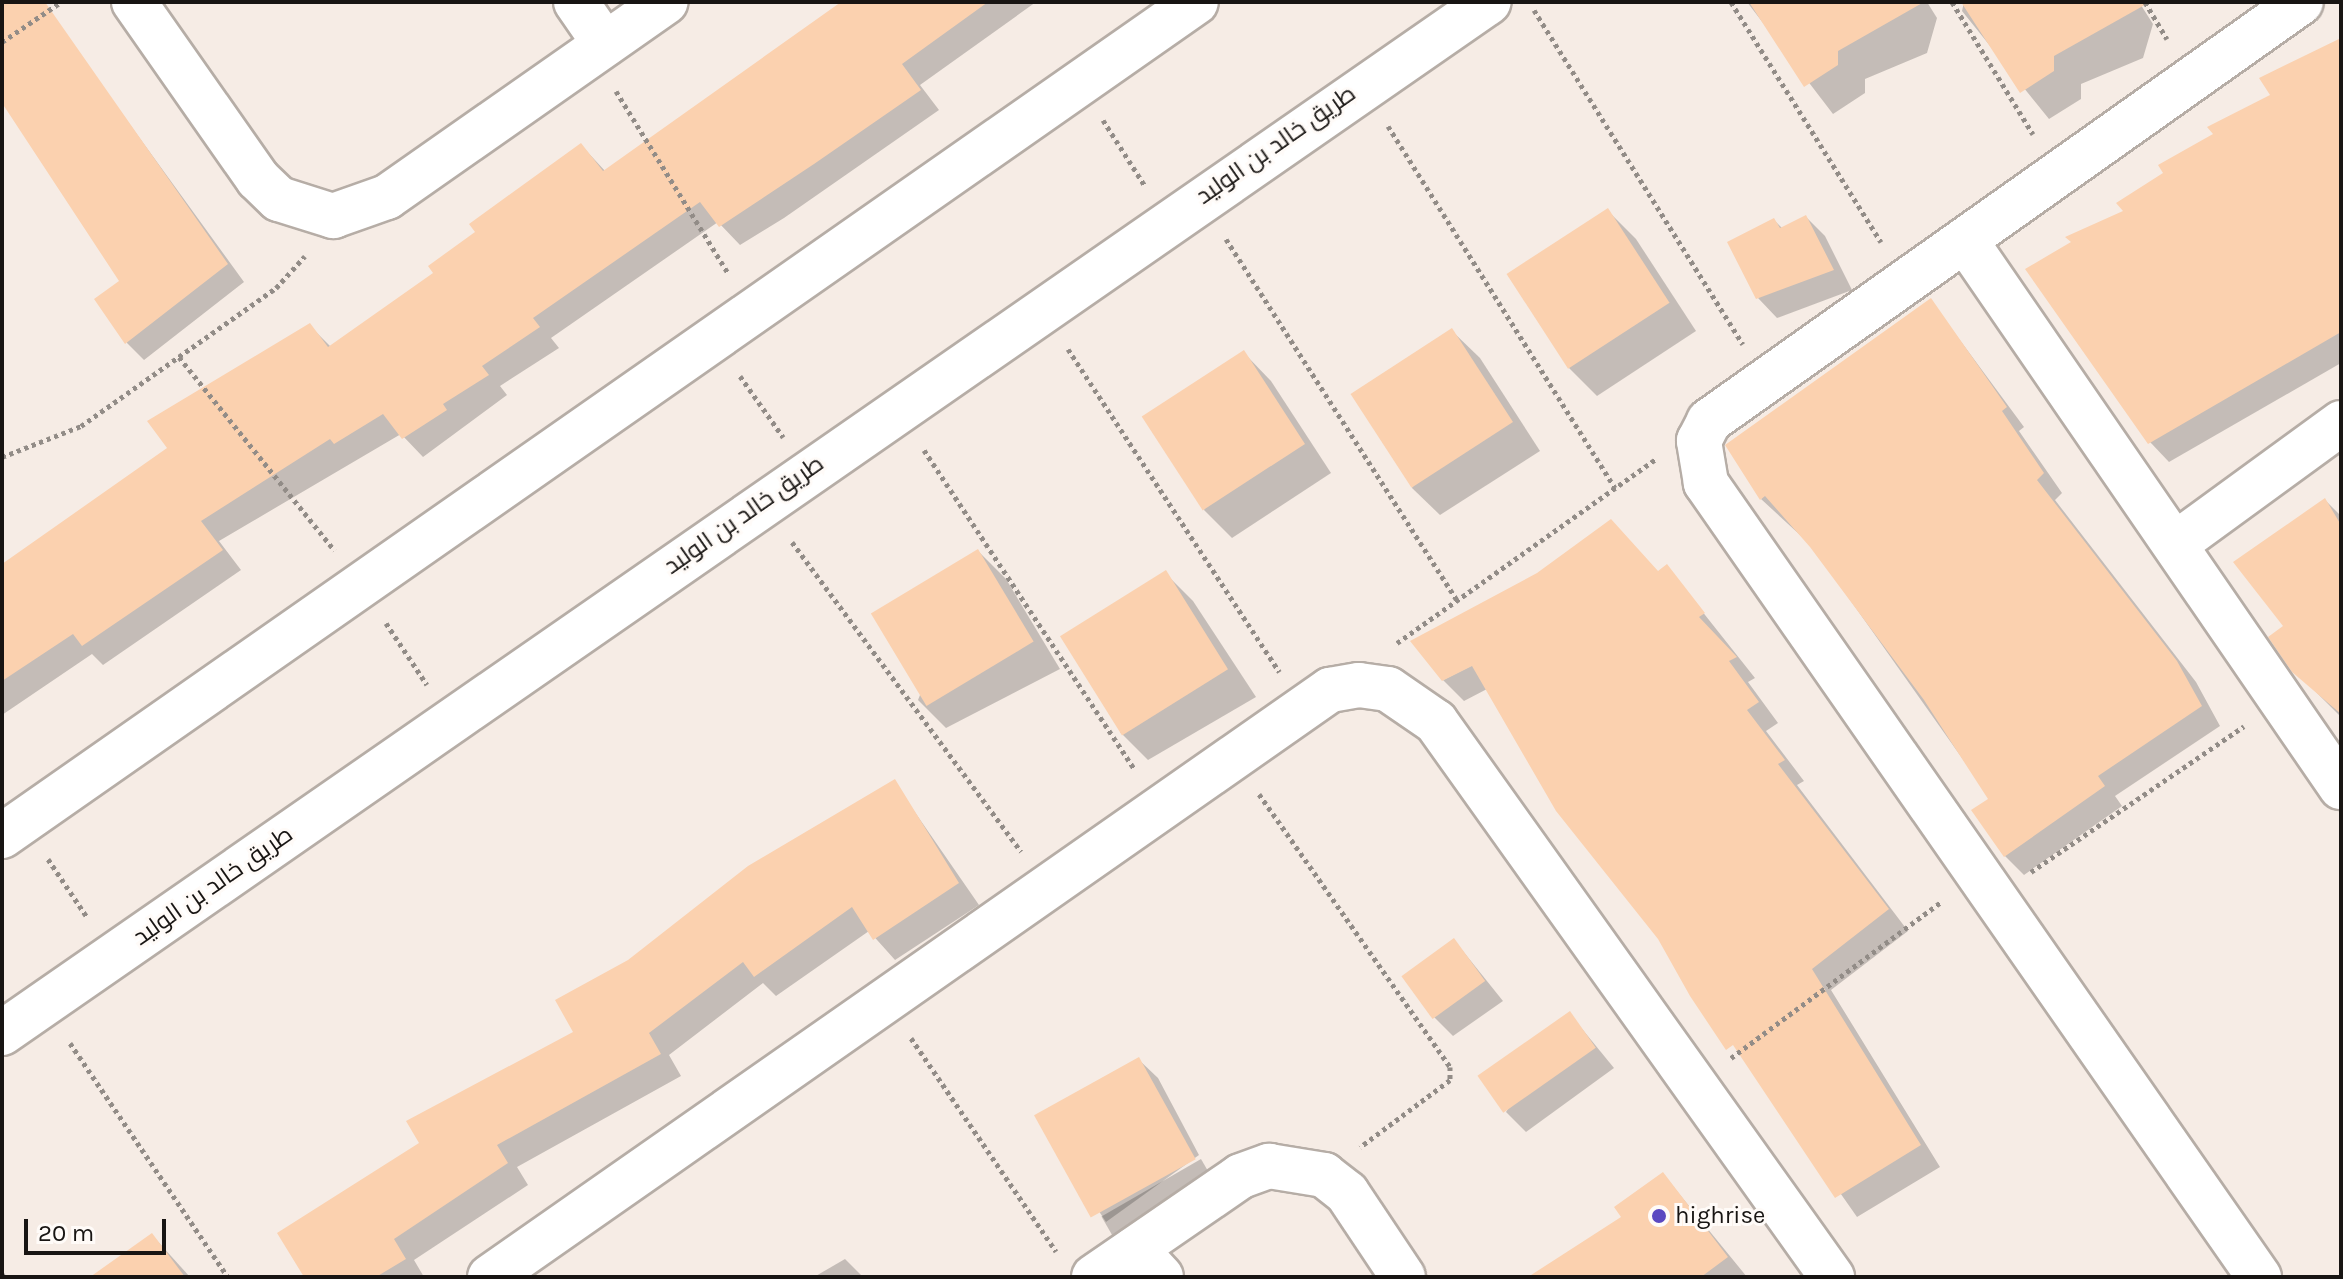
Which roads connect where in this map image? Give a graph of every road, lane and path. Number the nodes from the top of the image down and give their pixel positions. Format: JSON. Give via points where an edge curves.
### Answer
{"nodes":[{"id":1,"x":61,"y":2,"type":"edge"},
{"id":2,"x":134,"y":2,"type":"edge"},
{"id":3,"x":576,"y":2,"type":"edge"},
{"id":4,"x":665,"y":2,"type":"edge"},
{"id":5,"x":1196,"y":2,"type":"edge"},
{"id":6,"x":1489,"y":2,"type":"edge"},
{"id":7,"x":1529,"y":2,"type":"edge"},
{"id":8,"x":1731,"y":2,"type":"edge"},
{"id":9,"x":1952,"y":2,"type":"edge"},
{"id":10,"x":2301,"y":2,"type":"edge"},
{"id":11,"x":2,"y":42,"type":"edge"},
{"id":12,"x":599,"y":48,"type":"junction"},
{"id":13,"x":1079,"y":82,"type":"junction"},
{"id":14,"x":1362,"y":85,"type":"junction"},
{"id":15,"x":2058,"y":174,"type":"junction"},
{"id":16,"x":1183,"y":209,"type":"junction"},
{"id":17,"x":333,"y":216,"type":"junction"},
{"id":18,"x":1965,"y":240,"type":"junction"},
{"id":19,"x":1906,"y":282,"type":"junction"},
{"id":20,"x":1041,"y":308,"type":"junction"},
{"id":21,"x":750,"y":310,"type":"junction"},
{"id":22,"x":712,"y":336,"type":"junction"},
{"id":23,"x":179,"y":357,"type":"junction"},
{"id":24,"x":1766,"y":381,"type":"junction"},
{"id":25,"x":898,"y":409,"type":"junction"},
{"id":26,"x":1709,"y":421,"type":"junction"},
{"id":27,"x":2341,"y":423,"type":"edge"},
{"id":28,"x":2,"y":457,"type":"edge"},
{"id":29,"x":807,"y":471,"type":"junction"},
{"id":30,"x":1615,"y":488,"type":"junction"},
{"id":31,"x":763,"y":502,"type":"junction"},
{"id":32,"x":2178,"y":542,"type":"junction"},
{"id":33,"x":360,"y":583,"type":"junction"},
{"id":34,"x":1457,"y":600,"type":"junction"},
{"id":35,"x":1394,"y":645,"type":"dead end"},
{"id":36,"x":2284,"y":698,"type":"junction"},
{"id":37,"x":1303,"y":709,"type":"junction"},
{"id":38,"x":450,"y":721,"type":"junction"},
{"id":39,"x":1234,"y":757,"type":"junction"},
{"id":40,"x":2341,"y":787,"type":"edge"},
{"id":41,"x":1160,"y":809,"type":"junction"},
{"id":42,"x":13,"y":828,"type":"edge"},
{"id":43,"x":1986,"y":886,"type":"junction"},
{"id":44,"x":1047,"y":887,"type":"junction"},
{"id":45,"x":113,"y":956,"type":"junction"},
{"id":46,"x":886,"y":1000,"type":"junction"},
{"id":47,"x":43,"y":1004,"type":"junction"},
{"id":48,"x":2,"y":1033,"type":"edge"},
{"id":49,"x":1695,"y":1085,"type":"junction"},
{"id":50,"x":1324,"y":1175,"type":"junction"},
{"id":51,"x":1148,"y":1263,"type":"edge"},
{"id":52,"x":1080,"y":1270,"type":"edge"},
{"id":53,"x":228,"y":1277,"type":"edge"},
{"id":54,"x":490,"y":1277,"type":"edge"},
{"id":55,"x":1403,"y":1277,"type":"edge"},
{"id":56,"x":1832,"y":1277,"type":"edge"},
{"id":57,"x":2259,"y":1277,"type":"edge"}],
"edges":[{"from":1,"to":11,"type":"path"},
{"from":2,"to":17,"type":"street","via":[[258,179],[305,212]]},
{"from":3,"to":12,"type":"street"},
{"from":4,"to":12,"type":"street"},
{"from":5,"to":13,"type":"street"},
{"from":6,"to":14,"type":"street","name":"طريق خالد بن الوليد"},
{"from":7,"to":24,"type":"path"},
{"from":8,"to":19,"type":"path"},
{"from":9,"to":15,"type":"path"},
{"from":10,"to":15,"type":"street"},
{"from":12,"to":17,"type":"street","via":[[387,197]]},
{"from":12,"to":21,"type":"path"},
{"from":13,"to":16,"type":"path"},
{"from":13,"to":21,"type":"street"},
{"from":14,"to":16,"type":"street","name":"طريق خالد بن الوليد"},
{"from":14,"to":30,"type":"path"},
{"from":15,"to":18,"type":"street"},
{"from":16,"to":20,"type":"street","name":"طريق خالد بن الوليد"},
{"from":16,"to":34,"type":"path"},
{"from":17,"to":23,"type":"path","via":[[276,288]]},
{"from":18,"to":19,"type":"street"},
{"from":18,"to":32,"type":"street"},
{"from":19,"to":24,"type":"street"},
{"from":20,"to":25,"type":"street","name":"طريق خالد بن الوليد"},
{"from":20,"to":37,"type":"path"},
{"from":21,"to":22,"type":"street"},
{"from":22,"to":29,"type":"path"},
{"from":22,"to":33,"type":"street"},
{"from":23,"to":28,"type":"path","via":[[81,426]]},
{"from":23,"to":33,"type":"path"},
{"from":24,"to":26,"type":"street"},
{"from":25,"to":29,"type":"street","name":"طريق خالد بن الوليد"},
{"from":25,"to":41,"type":"path"},
{"from":26,"to":30,"type":"path"},
{"from":26,"to":43,"type":"street","via":[[1699,441],[1706,483]]},
{"from":27,"to":32,"type":"street"},
{"from":29,"to":31,"type":"street","name":"طريق خالد بن الوليد"},
{"from":30,"to":34,"type":"path"},
{"from":31,"to":38,"type":"street","name":"طريق خالد بن الوليد"},
{"from":31,"to":44,"type":"path"},
{"from":32,"to":36,"type":"street"},
{"from":33,"to":38,"type":"path"},
{"from":33,"to":42,"type":"street"},
{"from":34,"to":35,"type":"path"},
{"from":36,"to":40,"type":"street"},
{"from":36,"to":43,"type":"path"},
{"from":37,"to":39,"type":"street"},
{"from":37,"to":49,"type":"street","via":[[1330,690],[1359,685],[1388,689],[1436,722]]},
{"from":38,"to":45,"type":"street","name":"طريق خالد بن الوليد"},
{"from":39,"to":41,"type":"street"},
{"from":39,"to":50,"type":"path","via":[[1450,1067],[1450,1080]]},
{"from":41,"to":44,"type":"street"},
{"from":42,"to":45,"type":"path"},
{"from":43,"to":49,"type":"path"},
{"from":43,"to":57,"type":"street"},
{"from":44,"to":46,"type":"street"},
{"from":45,"to":47,"type":"street","name":"طريق خالد بن الوليد"},
{"from":46,"to":52,"type":"path"},
{"from":46,"to":54,"type":"street"},
{"from":47,"to":48,"type":"street","name":"طريق خالد بن الوليد"},
{"from":47,"to":53,"type":"path"},
{"from":49,"to":56,"type":"street"},
{"from":50,"to":51,"type":"street","via":[[1269,1166],[1241,1176]]},
{"from":50,"to":55,"type":"street","via":[[1347,1193]]},
{"from":51,"to":52,"type":"street"}]}
